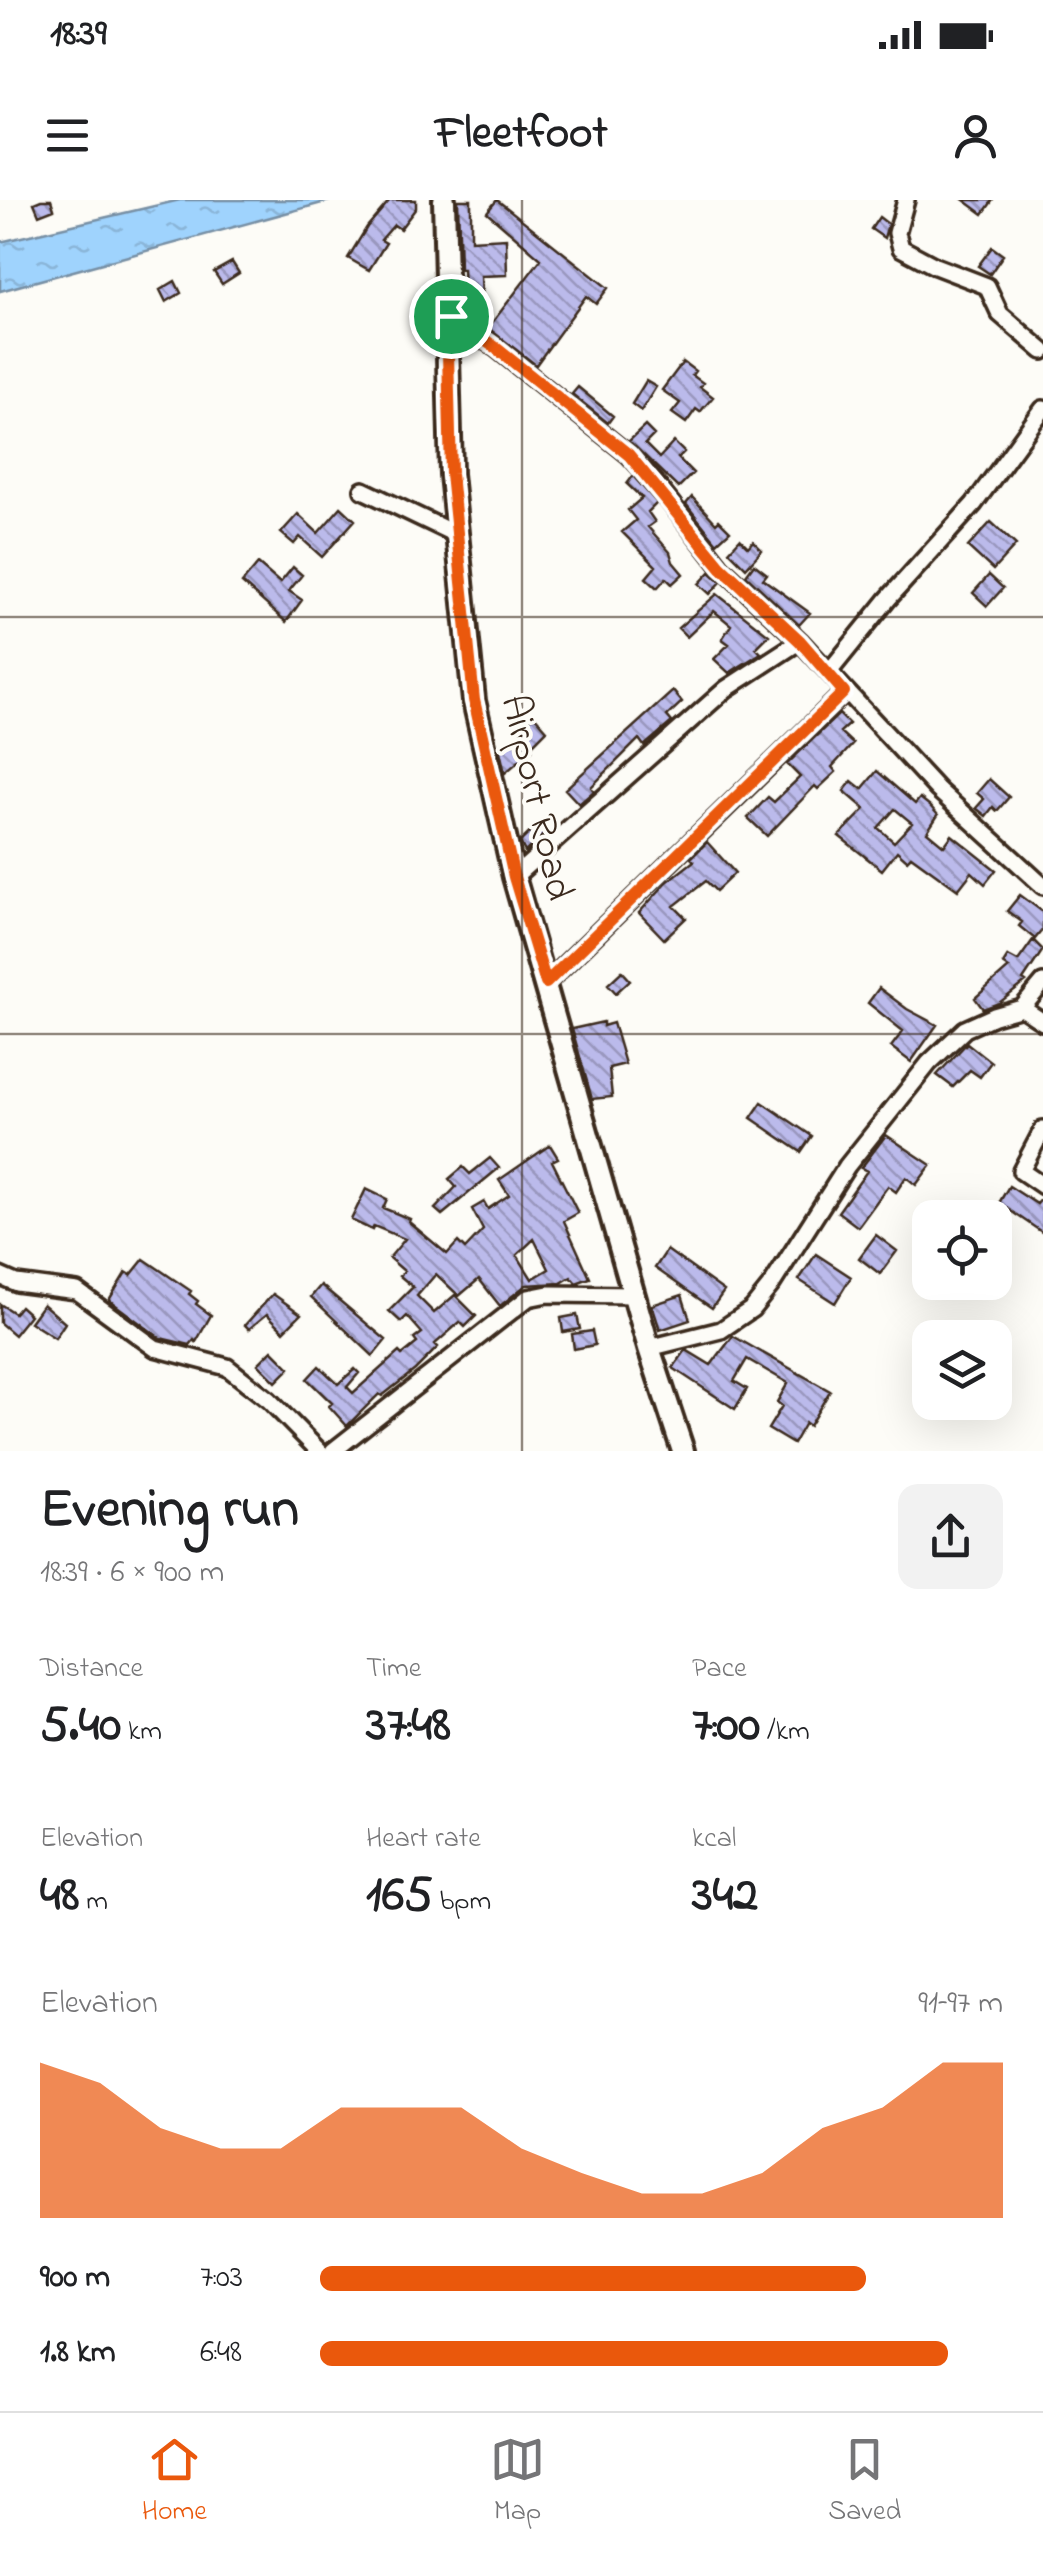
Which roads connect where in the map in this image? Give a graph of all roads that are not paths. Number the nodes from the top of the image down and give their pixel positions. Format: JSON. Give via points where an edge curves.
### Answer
{"nodes":[{"id":1,"x":444,"y":200,"type":"edge"},
{"id":2,"x":906,"y":200,"type":"edge"},
{"id":3,"x":447,"y":313,"type":"junction"},
{"id":4,"x":1043,"y":351,"type":"edge"},
{"id":5,"x":1043,"y":409,"type":"edge"},
{"id":6,"x":363,"y":490,"type":"dead end"},
{"id":7,"x":457,"y":535,"type":"junction"},
{"id":8,"x":800,"y":641,"type":"junction"},
{"id":9,"x":829,"y":672,"type":"junction"},
{"id":10,"x":844,"y":692,"type":"junction"},
{"id":11,"x":514,"y":877,"type":"junction"},
{"id":12,"x":1043,"y":886,"type":"edge"},
{"id":13,"x":546,"y":983,"type":"junction"},
{"id":14,"x":1043,"y":983,"type":"edge"},
{"id":15,"x":1034,"y":1016,"type":"edge"},
{"id":16,"x":1043,"y":1129,"type":"edge"},
{"id":17,"x":1043,"y":1186,"type":"edge"},
{"id":18,"x":0,"y":1276,"type":"edge"},
{"id":19,"x":634,"y":1295,"type":"junction"},
{"id":20,"x":649,"y":1348,"type":"junction"},
{"id":21,"x":319,"y":1451,"type":"edge"},
{"id":22,"x":333,"y":1451,"type":"edge"},
{"id":23,"x":683,"y":1451,"type":"edge"}],
"edges":[{"from":1,"to":3,"type":"main road","name":"Airport Road"},
{"from":2,"to":4,"type":"street","via":[[897,233],[901,248],[987,286],[1000,314]]},
{"from":3,"to":7,"type":"main road","name":"Airport Road"},
{"from":3,"to":8,"type":"street","via":[[629,455],[721,567]]},
{"from":5,"to":9,"type":"street","via":[[974,504]]},
{"from":6,"to":7,"type":"street"},
{"from":7,"to":11,"type":"main road","name":"Airport Road","via":[[474,700]]},
{"from":8,"to":9,"type":"street"},
{"from":8,"to":11,"type":"street","via":[[726,689]]},
{"from":9,"to":10,"type":"street"},
{"from":10,"to":12,"type":"street"},
{"from":10,"to":13,"type":"street"},
{"from":11,"to":13,"type":"main road","name":"Airport Road"},
{"from":13,"to":19,"type":"main road","name":"Airport Road"},
{"from":14,"to":15,"type":"street"},
{"from":15,"to":20,"type":"street","via":[[994,1016],[966,1029],[928,1063],[742,1318]]},
{"from":16,"to":17,"type":"street","via":[[1021,1171]]},
{"from":18,"to":21,"type":"street","via":[[77,1292],[155,1348],[228,1367]]},
{"from":19,"to":20,"type":"main road","name":"Airport Road"},
{"from":19,"to":22,"type":"street","via":[[528,1298]]},
{"from":20,"to":23,"type":"main road","name":"Airport Road"}]}
